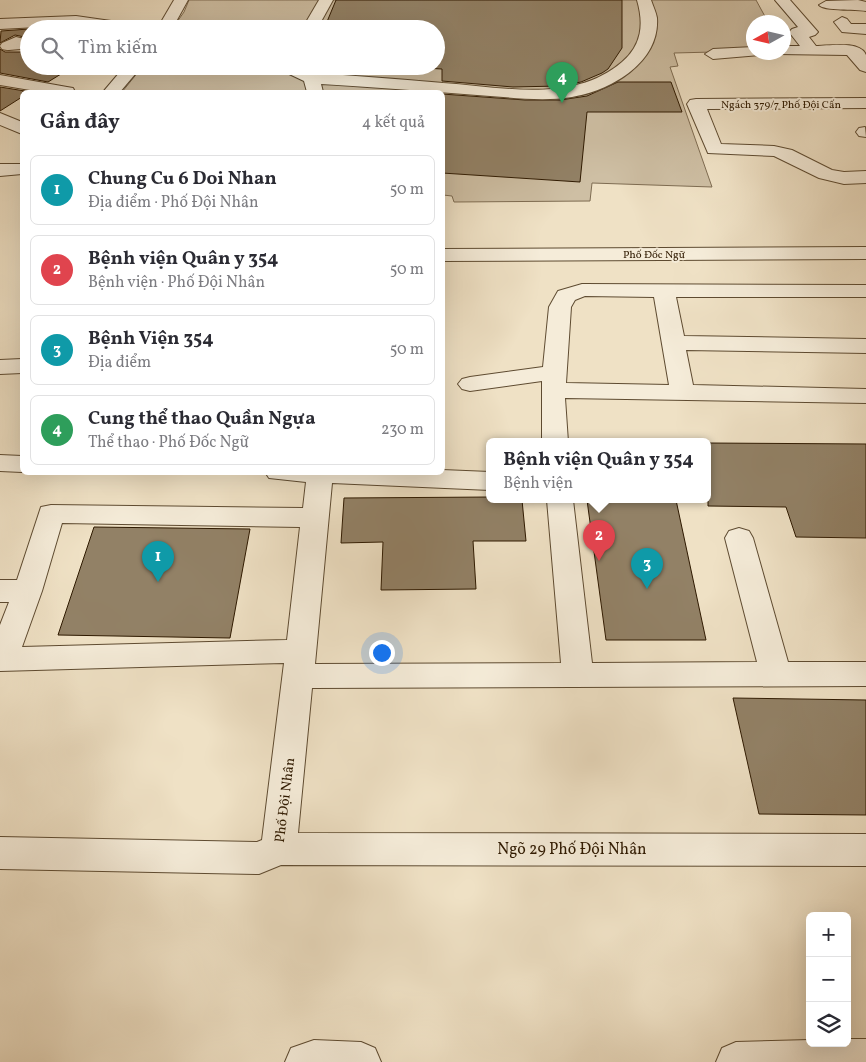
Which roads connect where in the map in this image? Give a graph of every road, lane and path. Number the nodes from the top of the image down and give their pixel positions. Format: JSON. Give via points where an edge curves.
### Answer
{"nodes":[{"id":1,"x":181,"y":0,"type":"edge"},
{"id":2,"x":326,"y":0,"type":"edge"},
{"id":3,"x":644,"y":0,"type":"edge"},
{"id":4,"x":782,"y":0,"type":"edge"},
{"id":5,"x":826,"y":5,"type":"dead end"},
{"id":6,"x":866,"y":7,"type":"edge"},
{"id":7,"x":169,"y":20,"type":"edge"},
{"id":8,"x":314,"y":20,"type":"edge"},
{"id":9,"x":842,"y":22,"type":"dead end"},
{"id":10,"x":20,"y":23,"type":"edge"},
{"id":11,"x":0,"y":24,"type":"edge"},
{"id":12,"x":866,"y":29,"type":"edge"},
{"id":13,"x":20,"y":43,"type":"edge"},
{"id":14,"x":8,"y":46,"type":"dead end"},
{"id":15,"x":810,"y":50,"type":"junction"},
{"id":16,"x":791,"y":51,"type":"edge"},
{"id":17,"x":746,"y":52,"type":"edge"},
{"id":18,"x":713,"y":54,"type":"dead end"},
{"id":19,"x":866,"y":66,"type":"edge"},
{"id":20,"x":126,"y":75,"type":"edge"},
{"id":21,"x":298,"y":75,"type":"edge"},
{"id":22,"x":0,"y":80,"type":"edge"},
{"id":23,"x":313,"y":85,"type":"edge"},
{"id":24,"x":56,"y":90,"type":"edge"},
{"id":25,"x":113,"y":90,"type":"edge"},
{"id":26,"x":866,"y":103,"type":"edge"},
{"id":27,"x":20,"y":115,"type":"edge"},
{"id":28,"x":3,"y":119,"type":"edge"},
{"id":29,"x":20,"y":127,"type":"edge"},
{"id":30,"x":20,"y":168,"type":"edge"},
{"id":31,"x":0,"y":170,"type":"edge"},
{"id":32,"x":863,"y":182,"type":"edge"},
{"id":33,"x":759,"y":253,"type":"junction"},
{"id":34,"x":866,"y":253,"type":"edge"},
{"id":35,"x":445,"y":255,"type":"edge"},
{"id":36,"x":866,"y":290,"type":"edge"},
{"id":37,"x":664,"y":291,"type":"junction"},
{"id":38,"x":771,"y":291,"type":"junction"},
{"id":39,"x":674,"y":343,"type":"junction"},
{"id":40,"x":866,"y":346,"type":"edge"},
{"id":41,"x":20,"y":366,"type":"edge"},
{"id":42,"x":0,"y":367,"type":"edge"},
{"id":43,"x":554,"y":381,"type":"junction"},
{"id":44,"x":470,"y":384,"type":"dead end"},
{"id":45,"x":684,"y":394,"type":"junction"},
{"id":46,"x":866,"y":396,"type":"edge"},
{"id":47,"x":555,"y":438,"type":"edge"},
{"id":48,"x":0,"y":463,"type":"edge"},
{"id":49,"x":20,"y":464,"type":"edge"},
{"id":50,"x":319,"y":475,"type":"edge"},
{"id":51,"x":362,"y":475,"type":"edge"},
{"id":52,"x":486,"y":481,"type":"edge"},
{"id":53,"x":560,"y":503,"type":"edge"},
{"id":54,"x":314,"y":518,"type":"junction"},
{"id":55,"x":738,"y":538,"type":"dead end"},
{"id":56,"x":14,"y":591,"type":"edge"},
{"id":57,"x":1,"y":659,"type":"edge"},
{"id":58,"x":299,"y":664,"type":"junction"},
{"id":59,"x":866,"y":674,"type":"edge"},
{"id":60,"x":776,"y":675,"type":"junction"},
{"id":61,"x":578,"y":676,"type":"junction"},
{"id":62,"x":279,"y":849,"type":"junction"},
{"id":63,"x":866,"y":850,"type":"edge"},
{"id":64,"x":0,"y":853,"type":"edge"},
{"id":65,"x":866,"y":1059,"type":"edge"},
{"id":66,"x":305,"y":1062,"type":"edge"},
{"id":67,"x":360,"y":1062,"type":"edge"},
{"id":68,"x":736,"y":1062,"type":"edge"}],
"edges":[{"from":1,"to":7,"type":"street"},
{"from":2,"to":8,"type":"street"},
{"from":3,"to":23,"type":"street","via":[[650,30],[644,50],[614,77],[594,87],[572,92],[528,93]]},
{"from":4,"to":15,"type":"street","via":[[810,32],[798,32]]},
{"from":5,"to":6,"type":"street"},
{"from":9,"to":12,"type":"street","via":[[847,30]]},
{"from":10,"to":11,"type":"street"},
{"from":13,"to":14,"type":"street"},
{"from":15,"to":16,"type":"street"},
{"from":15,"to":19,"type":"street","via":[[854,51]]},
{"from":17,"to":18,"type":"street"},
{"from":20,"to":25,"type":"street"},
{"from":21,"to":23,"type":"street"},
{"from":22,"to":24,"type":"street"},
{"from":26,"to":32,"type":"street","name":"Ngách 379/7 Phố Đội Cấn","via":[[696,104],[714,149],[770,143],[826,174]]},
{"from":27,"to":28,"type":"street"},
{"from":28,"to":29,"type":"street"},
{"from":30,"to":31,"type":"street"},
{"from":33,"to":34,"type":"street","name":"Phố Đốc Ngữ"},
{"from":33,"to":35,"type":"street","name":"Phố Đốc Ngữ"},
{"from":33,"to":38,"type":"street"},
{"from":36,"to":38,"type":"street"},
{"from":37,"to":38,"type":"street"},
{"from":37,"to":39,"type":"street"},
{"from":37,"to":43,"type":"street","via":[[582,290],[566,296],[560,307]]},
{"from":39,"to":40,"type":"street"},
{"from":39,"to":45,"type":"street"},
{"from":41,"to":42,"type":"street"},
{"from":43,"to":44,"type":"street"},
{"from":43,"to":45,"type":"street"},
{"from":43,"to":47,"type":"street"},
{"from":45,"to":46,"type":"street"},
{"from":48,"to":49,"type":"street"},
{"from":50,"to":54,"type":"street","name":"Phố Đội Nhân"},
{"from":51,"to":52,"type":"street"},
{"from":53,"to":61,"type":"street"},
{"from":54,"to":56,"type":"street","via":[[51,514]]},
{"from":54,"to":58,"type":"street","name":"Phố Đội Nhân"},
{"from":55,"to":60,"type":"street"},
{"from":56,"to":57,"type":"street"},
{"from":57,"to":58,"type":"street"},
{"from":58,"to":61,"type":"street"},
{"from":58,"to":62,"type":"street","name":"Phố Đội Nhân"},
{"from":59,"to":60,"type":"street"},
{"from":60,"to":61,"type":"street"},
{"from":62,"to":63,"type":"street","name":"Ngõ 29 Phố Đội Nhân"},
{"from":62,"to":64,"type":"street","name":"Phố Đội Nhân","via":[[259,858]]},
{"from":65,"to":68,"type":"street"},
{"from":66,"to":67,"type":"street"}]}
